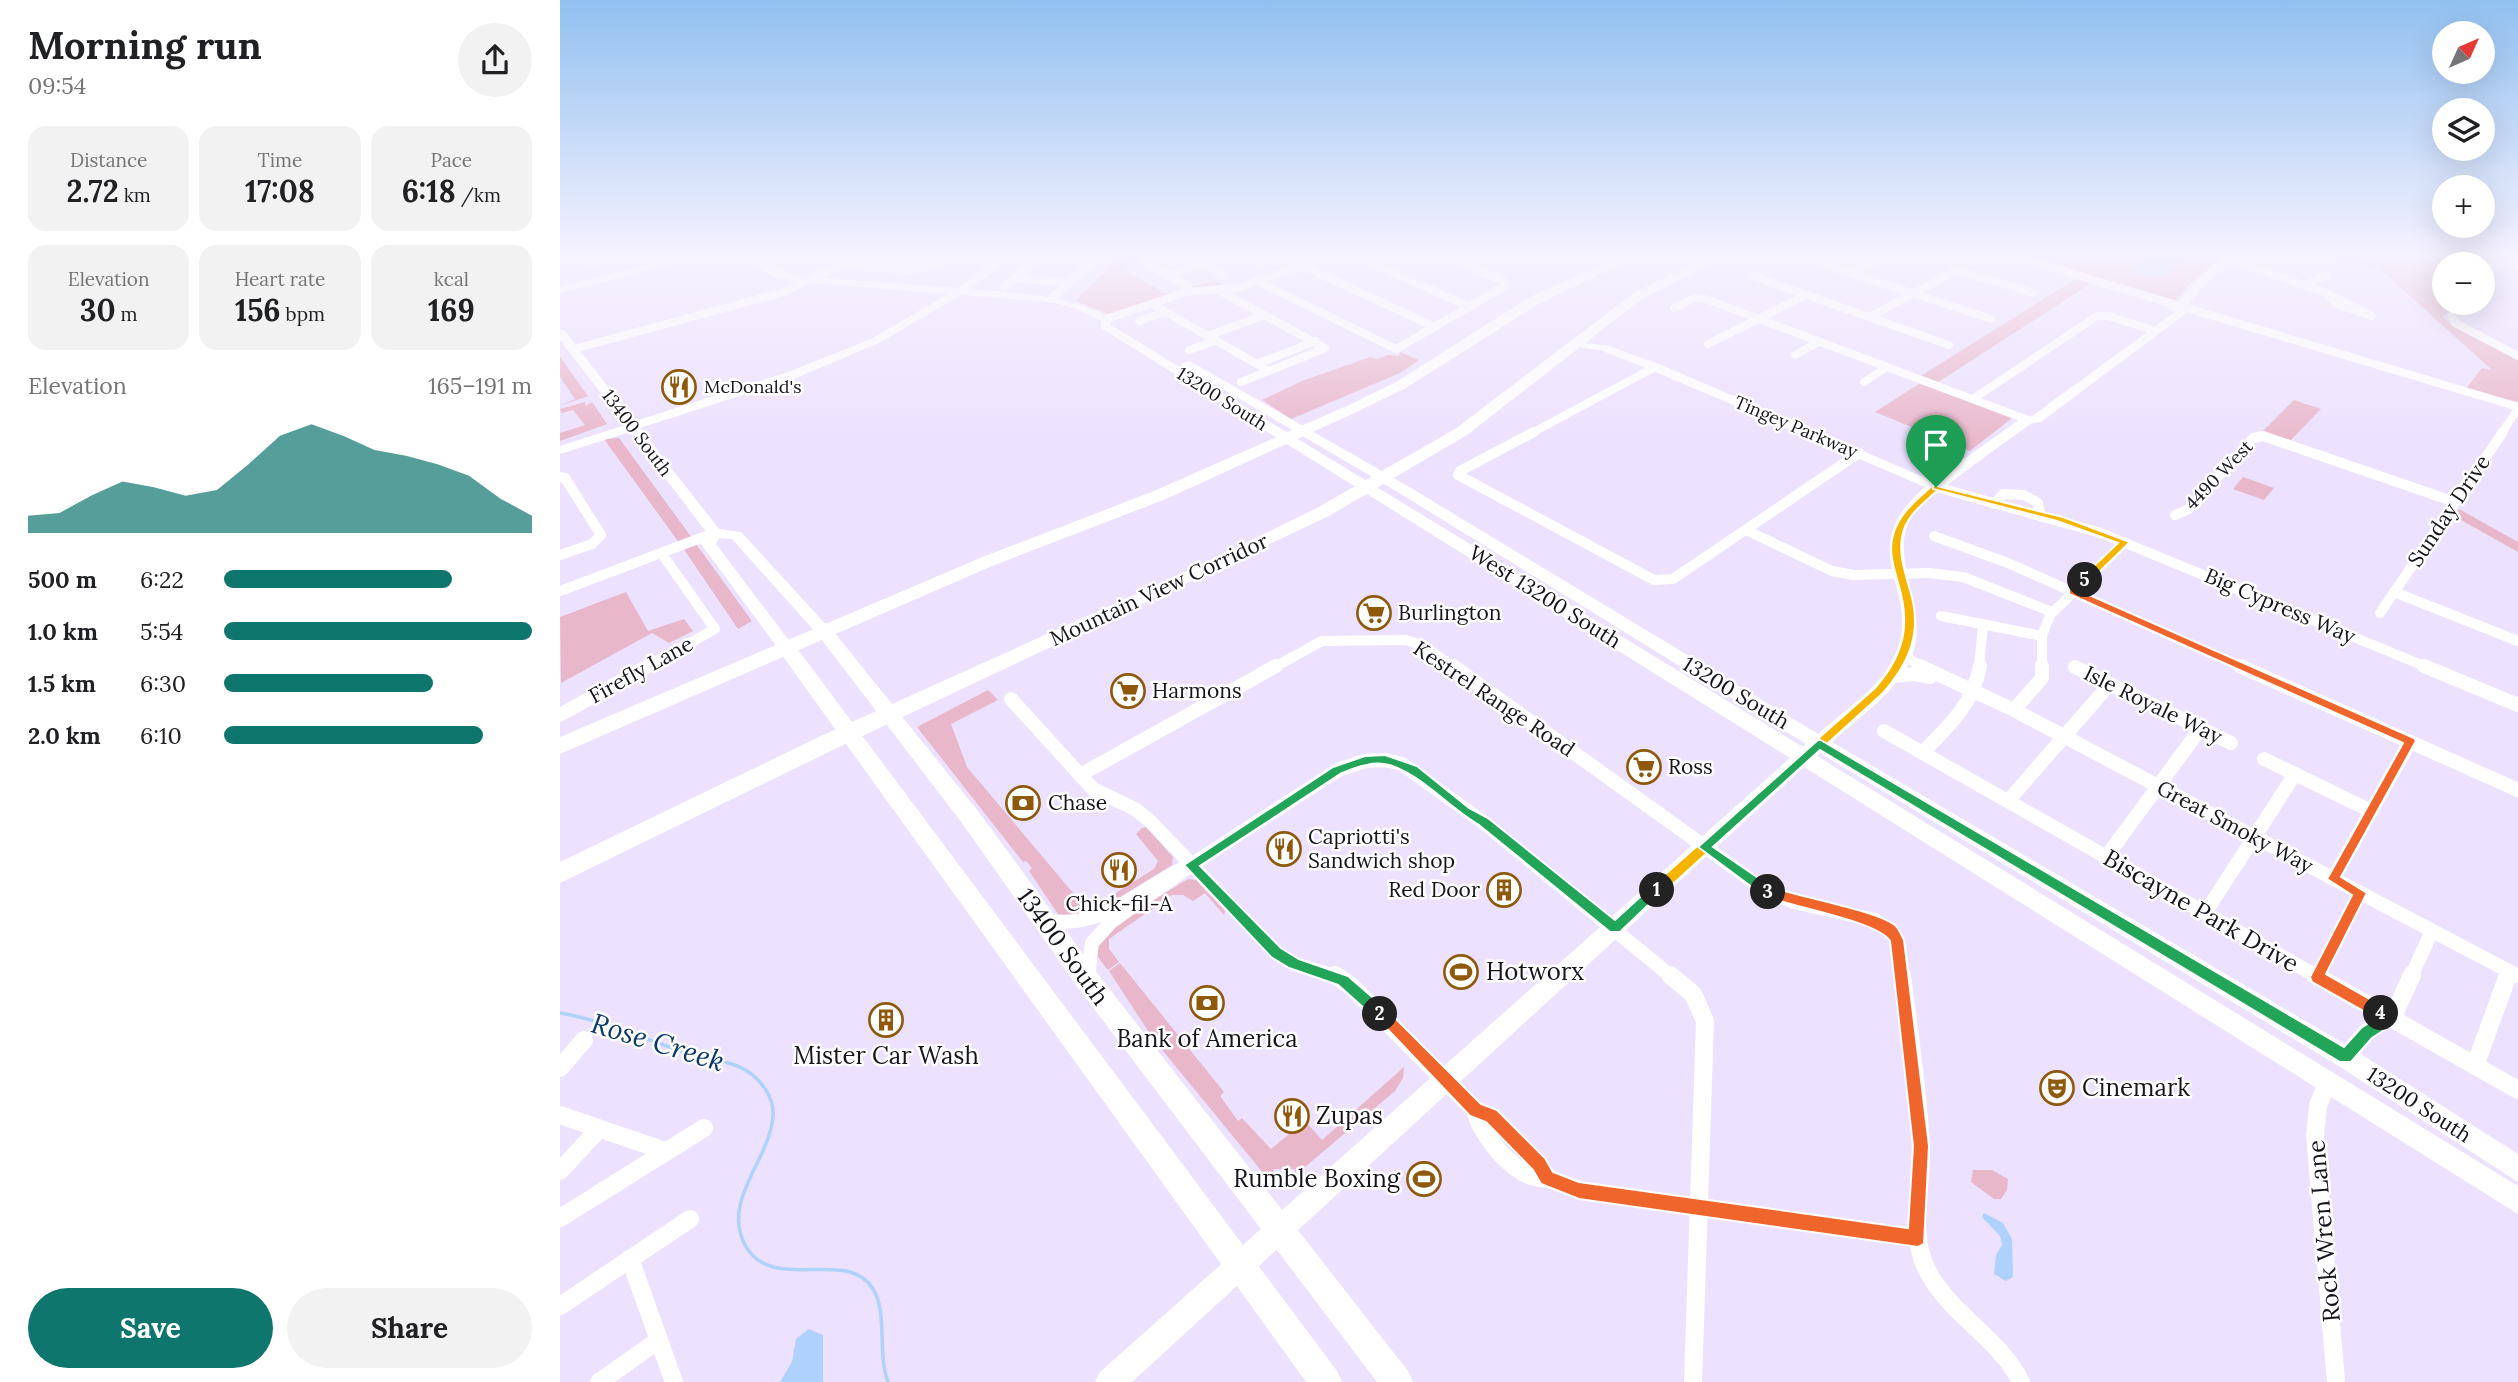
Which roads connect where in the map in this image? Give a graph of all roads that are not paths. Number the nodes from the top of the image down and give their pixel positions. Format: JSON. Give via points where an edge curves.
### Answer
{"nodes":[{"id":1,"x":686,"y":318,"type":"edge"},
{"id":2,"x":916,"y":318,"type":"edge"},
{"id":3,"x":1104,"y":318,"type":"edge"},
{"id":4,"x":1111,"y":318,"type":"edge"},
{"id":5,"x":1147,"y":318,"type":"edge"},
{"id":6,"x":1177,"y":318,"type":"edge"},
{"id":7,"x":1257,"y":318,"type":"edge"},
{"id":8,"x":1272,"y":318,"type":"edge"},
{"id":9,"x":1334,"y":318,"type":"edge"},
{"id":10,"x":1416,"y":318,"type":"edge"},
{"id":11,"x":1450,"y":318,"type":"edge"},
{"id":12,"x":1506,"y":318,"type":"edge"},
{"id":13,"x":1608,"y":318,"type":"edge"},
{"id":14,"x":1873,"y":318,"type":"edge"},
{"id":15,"x":2093,"y":318,"type":"edge"},
{"id":16,"x":2116,"y":318,"type":"edge"},
{"id":17,"x":2169,"y":318,"type":"edge"},
{"id":18,"x":2222,"y":318,"type":"edge"},
{"id":19,"x":2453,"y":318,"type":"edge"},
{"id":20,"x":1757,"y":319,"type":"joint"},
{"id":21,"x":1107,"y":320,"type":"junction"},
{"id":22,"x":1139,"y":321,"type":"dead end"},
{"id":23,"x":1435,"y":327,"type":"junction"},
{"id":24,"x":2150,"y":329,"type":"junction"},
{"id":25,"x":1591,"y":331,"type":"junction"},
{"id":26,"x":560,"y":332,"type":"edge"},
{"id":27,"x":1211,"y":338,"type":"junction"},
{"id":28,"x":1316,"y":341,"type":"junction"},
{"id":29,"x":1819,"y":342,"type":"junction"},
{"id":30,"x":1574,"y":344,"type":"junction"},
{"id":31,"x":1708,"y":344,"type":"dead end"},
{"id":32,"x":1949,"y":345,"type":"dead end"},
{"id":33,"x":574,"y":349,"type":"junction"},
{"id":34,"x":1189,"y":350,"type":"dead end"},
{"id":35,"x":1795,"y":355,"type":"dead end"},
{"id":36,"x":2518,"y":356,"type":"edge"},
{"id":37,"x":1257,"y":364,"type":"junction"},
{"id":38,"x":1887,"y":367,"type":"junction"},
{"id":39,"x":1655,"y":368,"type":"junction"},
{"id":40,"x":1269,"y":371,"type":"junction"},
{"id":41,"x":1241,"y":382,"type":"dead end"},
{"id":42,"x":1864,"y":382,"type":"dead end"},
{"id":43,"x":1973,"y":400,"type":"junction"},
{"id":44,"x":2518,"y":408,"type":"edge"},
{"id":45,"x":2028,"y":420,"type":"junction"},
{"id":46,"x":630,"y":425,"type":"junction"},
{"id":47,"x":1294,"y":435,"type":"junction"},
{"id":48,"x":560,"y":444,"type":"edge"},
{"id":49,"x":560,"y":450,"type":"edge"},
{"id":50,"x":1859,"y":453,"type":"junction"},
{"id":51,"x":560,"y":477,"type":"edge"},
{"id":52,"x":1376,"y":483,"type":"junction"},
{"id":53,"x":1936,"y":487,"type":"junction"},
{"id":54,"x":2455,"y":502,"type":"junction"},
{"id":55,"x":2175,"y":515,"type":"dead end"},
{"id":56,"x":1746,"y":530,"type":"junction"},
{"id":57,"x":714,"y":533,"type":"junction"},
{"id":58,"x":1934,"y":536,"type":"dead end"},
{"id":59,"x":2125,"y":542,"type":"junction"},
{"id":60,"x":2004,"y":546,"type":"dead end"},
{"id":61,"x":662,"y":554,"type":"junction"},
{"id":62,"x":560,"y":555,"type":"edge"},
{"id":63,"x":1995,"y":557,"type":"junction"},
{"id":64,"x":1900,"y":575,"type":"junction"},
{"id":65,"x":1981,"y":584,"type":"joint"},
{"id":66,"x":560,"y":591,"type":"edge"},
{"id":67,"x":2073,"y":591,"type":"junction"},
{"id":68,"x":2394,"y":593,"type":"junction"},
{"id":69,"x":2052,"y":612,"type":"junction"},
{"id":70,"x":2380,"y":613,"type":"dead end"},
{"id":71,"x":1941,"y":616,"type":"dead end"},
{"id":72,"x":1983,"y":624,"type":"junction"},
{"id":73,"x":824,"y":631,"type":"junction"},
{"id":74,"x":2042,"y":636,"type":"junction"},
{"id":75,"x":2518,"y":641,"type":"edge"},
{"id":76,"x":786,"y":647,"type":"junction"},
{"id":77,"x":1905,"y":656,"type":"junction"},
{"id":78,"x":2075,"y":667,"type":"dead end"},
{"id":79,"x":1892,"y":676,"type":"junction"},
{"id":80,"x":1950,"y":682,"type":"junction"},
{"id":81,"x":2110,"y":684,"type":"junction"},
{"id":82,"x":1975,"y":692,"type":"junction"},
{"id":83,"x":1011,"y":699,"type":"dead end"},
{"id":84,"x":2518,"y":705,"type":"edge"},
{"id":85,"x":2014,"y":710,"type":"junction"},
{"id":86,"x":890,"y":714,"type":"junction"},
{"id":87,"x":560,"y":715,"type":"edge"},
{"id":88,"x":2201,"y":728,"type":"junction"},
{"id":89,"x":1884,"y":731,"type":"dead end"},
{"id":90,"x":849,"y":733,"type":"junction"},
{"id":91,"x":2064,"y":737,"type":"junction"},
{"id":92,"x":2410,"y":741,"type":"junction"},
{"id":93,"x":2231,"y":743,"type":"dead end"},
{"id":94,"x":560,"y":746,"type":"edge"},
{"id":95,"x":1811,"y":751,"type":"junction"},
{"id":96,"x":1923,"y":752,"type":"junction"},
{"id":97,"x":2264,"y":759,"type":"dead end"},
{"id":98,"x":2295,"y":774,"type":"junction"},
{"id":99,"x":1080,"y":775,"type":"junction"},
{"id":100,"x":2157,"y":787,"type":"junction"},
{"id":101,"x":2518,"y":790,"type":"edge"},
{"id":102,"x":2008,"y":801,"type":"junction"},
{"id":103,"x":2371,"y":811,"type":"junction"},
{"id":104,"x":2254,"y":837,"type":"junction"},
{"id":105,"x":1704,"y":847,"type":"junction"},
{"id":106,"x":2106,"y":857,"type":"junction"},
{"id":107,"x":1191,"y":865,"type":"junction"},
{"id":108,"x":560,"y":873,"type":"edge"},
{"id":109,"x":2333,"y":879,"type":"junction"},
{"id":110,"x":2360,"y":893,"type":"junction"},
{"id":111,"x":2205,"y":913,"type":"junction"},
{"id":112,"x":1040,"y":917,"type":"junction"},
{"id":113,"x":1615,"y":928,"type":"junction"},
{"id":114,"x":2432,"y":931,"type":"junction"},
{"id":115,"x":2513,"y":973,"type":"edge"},
{"id":116,"x":2318,"y":977,"type":"junction"},
{"id":117,"x":1088,"y":981,"type":"junction"},
{"id":118,"x":2389,"y":1018,"type":"junction"},
{"id":119,"x":584,"y":1040,"type":"dead end"},
{"id":120,"x":2345,"y":1057,"type":"junction"},
{"id":121,"x":564,"y":1058,"type":"edge"},
{"id":122,"x":2475,"y":1066,"type":"junction"},
{"id":123,"x":1446,"y":1081,"type":"junction"},
{"id":124,"x":2327,"y":1083,"type":"junction"},
{"id":125,"x":2518,"y":1090,"type":"edge"},
{"id":126,"x":560,"y":1115,"type":"edge"},
{"id":127,"x":704,"y":1128,"type":"dead end"},
{"id":128,"x":599,"y":1129,"type":"junction"},
{"id":129,"x":665,"y":1152,"type":"junction"},
{"id":130,"x":2518,"y":1169,"type":"edge"},
{"id":131,"x":560,"y":1171,"type":"edge"},
{"id":132,"x":1547,"y":1178,"type":"joint"},
{"id":133,"x":2518,"y":1202,"type":"edge"},
{"id":134,"x":1699,"y":1207,"type":"junction"},
{"id":135,"x":560,"y":1218,"type":"edge"},
{"id":136,"x":690,"y":1219,"type":"dead end"},
{"id":137,"x":1281,"y":1229,"type":"junction"},
{"id":138,"x":1918,"y":1238,"type":"junction"},
{"id":139,"x":630,"y":1259,"type":"junction"},
{"id":140,"x":1240,"y":1266,"type":"junction"},
{"id":141,"x":560,"y":1306,"type":"edge"},
{"id":142,"x":659,"y":1340,"type":"junction"},
{"id":143,"x":599,"y":1382,"type":"edge"},
{"id":144,"x":674,"y":1382,"type":"edge"},
{"id":145,"x":1110,"y":1382,"type":"edge"},
{"id":146,"x":1326,"y":1382,"type":"edge"},
{"id":147,"x":1397,"y":1382,"type":"edge"},
{"id":148,"x":1693,"y":1382,"type":"edge"},
{"id":149,"x":2021,"y":1382,"type":"edge"},
{"id":150,"x":2336,"y":1382,"type":"edge"}],
"edges":[{"from":1,"to":33,"type":"street"},
{"from":2,"to":46,"type":"street","via":[[800,372]]},
{"from":3,"to":21,"type":"street"},
{"from":4,"to":21,"type":"street"},
{"from":5,"to":22,"type":"street"},
{"from":6,"to":27,"type":"street"},
{"from":7,"to":27,"type":"street"},
{"from":8,"to":28,"type":"street"},
{"from":9,"to":23,"type":"street","via":[[1396,349]]},
{"from":10,"to":23,"type":"street"},
{"from":11,"to":23,"type":"street"},
{"from":12,"to":47,"type":"highway","via":[[1401,385]]},
{"from":13,"to":25,"type":"highway","name":"Mountain View Corridor"},
{"from":14,"to":32,"type":"street"},
{"from":15,"to":43,"type":"street"},
{"from":16,"to":24,"type":"street"},
{"from":17,"to":24,"type":"street"},
{"from":18,"to":44,"type":"street"},
{"from":19,"to":36,"type":"street"},
{"from":20,"to":29,"type":"street"},
{"from":20,"to":31,"type":"street"},
{"from":21,"to":47,"type":"street","name":"13200 South","via":[[1105,326],[1149,347]]},
{"from":24,"to":45,"type":"street","via":[[2036,419]]},
{"from":25,"to":30,"type":"highway","name":"Mountain View Corridor"},
{"from":25,"to":39,"type":"street","name":"Tingey Parkway","via":[[1594,339]]},
{"from":26,"to":33,"type":"street","name":"13400 South"},
{"from":27,"to":34,"type":"street"},
{"from":27,"to":37,"type":"street"},
{"from":28,"to":37,"type":"street"},
{"from":28,"to":40,"type":"street","via":[[1325,348]]},
{"from":29,"to":35,"type":"street"},
{"from":29,"to":38,"type":"street"},
{"from":30,"to":39,"type":"street","name":"Tingey Parkway","via":[[1598,346]]},
{"from":30,"to":52,"type":"highway","name":"Mountain View Corridor","via":[[1488,412]]},
{"from":33,"to":46,"type":"street","name":"13400 South"},
{"from":37,"to":40,"type":"street"},
{"from":38,"to":42,"type":"street"},
{"from":38,"to":43,"type":"street"},
{"from":39,"to":50,"type":"street","name":"Tingey Parkway"},
{"from":39,"to":56,"type":"street","via":[[1458,475],[1657,581],[1673,579]]},
{"from":40,"to":41,"type":"street"},
{"from":43,"to":45,"type":"street"},
{"from":44,"to":54,"type":"street","name":"Sunday Drive"},
{"from":45,"to":53,"type":"street"},
{"from":46,"to":48,"type":"street"},
{"from":46,"to":49,"type":"street"},
{"from":46,"to":57,"type":"street","name":"13400 South"},
{"from":47,"to":52,"type":"street","name":"West 13200 South"},
{"from":47,"to":73,"type":"highway","via":[[1160,495]]},
{"from":50,"to":53,"type":"street","name":"Tingey Parkway"},
{"from":50,"to":56,"type":"street"},
{"from":51,"to":62,"type":"street","via":[[565,478],[601,535]]},
{"from":52,"to":86,"type":"highway","name":"Mountain View Corridor","via":[[1213,566]]},
{"from":52,"to":95,"type":"street","name":"West 13200 South"},
{"from":53,"to":59,"type":"street","name":"Big Cypress Way"},
{"from":53,"to":64,"type":"street","via":[[1915,504],[1899,528]]},
{"from":54,"to":55,"type":"street","name":"4490 West","via":[[2263,436],[2253,438],[2189,509]]},
{"from":54,"to":68,"type":"street","name":"Sunday Drive"},
{"from":56,"to":64,"type":"street","via":[[1832,571]]},
{"from":57,"to":61,"type":"street"},
{"from":57,"to":73,"type":"street","name":"13400 South","via":[[736,535]]},
{"from":57,"to":76,"type":"street","name":"13400 South","via":[[708,544]]},
{"from":58,"to":63,"type":"street"},
{"from":59,"to":67,"type":"street"},
{"from":59,"to":84,"type":"street","name":"Big Cypress Way"},
{"from":60,"to":63,"type":"street"},
{"from":61,"to":66,"type":"street"},
{"from":61,"to":87,"type":"street","name":"Firefly Lane","via":[[715,629]]},
{"from":63,"to":67,"type":"street"},
{"from":64,"to":65,"type":"street"},
{"from":64,"to":77,"type":"street","via":[[1911,614]]},
{"from":65,"to":69,"type":"street"},
{"from":67,"to":69,"type":"street"},
{"from":67,"to":92,"type":"street"},
{"from":68,"to":70,"type":"street","name":"Sunday Drive"},
{"from":68,"to":75,"type":"street"},
{"from":69,"to":74,"type":"street"},
{"from":71,"to":72,"type":"street"},
{"from":72,"to":74,"type":"street"},
{"from":72,"to":82,"type":"street"},
{"from":73,"to":76,"type":"highway"},
{"from":73,"to":86,"type":"main road","name":"13400 South"},
{"from":74,"to":85,"type":"street","via":[[2042,678]]},
{"from":76,"to":90,"type":"main road","name":"13400 South"},
{"from":76,"to":94,"type":"highway"},
{"from":77,"to":79,"type":"street"},
{"from":77,"to":80,"type":"street","name":"Great Smoky Way"},
{"from":78,"to":81,"type":"street","name":"Isle Royale Way"},
{"from":79,"to":80,"type":"street","name":"Great Smoky Way","via":[[1914,674]]},
{"from":79,"to":95,"type":"street"},
{"from":80,"to":82,"type":"street","name":"Great Smoky Way"},
{"from":81,"to":88,"type":"street","name":"Isle Royale Way"},
{"from":81,"to":91,"type":"street"},
{"from":82,"to":85,"type":"street","name":"Great Smoky Way"},
{"from":82,"to":96,"type":"street","via":[[1963,712]]},
{"from":83,"to":99,"type":"street"},
{"from":85,"to":91,"type":"street","name":"Great Smoky Way"},
{"from":86,"to":90,"type":"highway","name":"Mountain View Corridor"},
{"from":86,"to":112,"type":"main road","name":"13400 South"},
{"from":88,"to":93,"type":"street","name":"Isle Royale Way"},
{"from":88,"to":100,"type":"street"},
{"from":89,"to":96,"type":"street","name":"Biscayne Park Drive"},
{"from":90,"to":108,"type":"highway","name":"Mountain View Corridor"},
{"from":90,"to":140,"type":"main road","name":"13400 South"},
{"from":91,"to":100,"type":"street","name":"Great Smoky Way"},
{"from":91,"to":102,"type":"street"},
{"from":92,"to":101,"type":"street"},
{"from":92,"to":103,"type":"street"},
{"from":95,"to":105,"type":"street"},
{"from":95,"to":120,"type":"street","name":"13200 South"},
{"from":95,"to":124,"type":"street","name":"13200 South"},
{"from":96,"to":102,"type":"street","name":"Biscayne Park Drive"},
{"from":97,"to":98,"type":"street"},
{"from":98,"to":103,"type":"street"},
{"from":98,"to":104,"type":"street"},
{"from":99,"to":105,"type":"street","name":"Kestrel Range Road","via":[[1322,642],[1406,640],[1421,644]]},
{"from":99,"to":107,"type":"street","via":[[1097,792],[1139,812]]},
{"from":100,"to":104,"type":"street","name":"Great Smoky Way"},
{"from":100,"to":106,"type":"street"},
{"from":102,"to":106,"type":"street","name":"Biscayne Park Drive"},
{"from":103,"to":109,"type":"street"},
{"from":104,"to":109,"type":"street","name":"Great Smoky Way"},
{"from":104,"to":111,"type":"street"},
{"from":105,"to":113,"type":"street"},
{"from":105,"to":138,"type":"street","name":"Kestrel Range Road","via":[[1773,894],[1875,920],[1894,935],[1899,945],[1921,1146]]},
{"from":106,"to":111,"type":"street","name":"Biscayne Park Drive"},
{"from":107,"to":112,"type":"street","via":[[1170,871],[1082,925],[1064,926]]},
{"from":107,"to":113,"type":"street","via":[[1345,766],[1392,761],[1412,769],[1483,822]]},
{"from":107,"to":117,"type":"street","via":[[1177,880],[1099,932],[1090,950]]},
{"from":107,"to":123,"type":"street","via":[[1276,953],[1352,986]]},
{"from":109,"to":110,"type":"street","name":"Great Smoky Way"},
{"from":110,"to":114,"type":"street","name":"Great Smoky Way"},
{"from":110,"to":116,"type":"street"},
{"from":111,"to":116,"type":"street","name":"Biscayne Park Drive"},
{"from":112,"to":117,"type":"main road","name":"13400 South"},
{"from":113,"to":123,"type":"street"},
{"from":113,"to":134,"type":"street","via":[[1693,994],[1704,1015]]},
{"from":114,"to":115,"type":"street","name":"Great Smoky Way"},
{"from":114,"to":118,"type":"street"},
{"from":115,"to":122,"type":"street"},
{"from":116,"to":118,"type":"street","name":"Biscayne Park Drive"},
{"from":117,"to":137,"type":"main road","name":"13400 South"},
{"from":118,"to":120,"type":"street","via":[[2366,1033]]},
{"from":118,"to":122,"type":"street","name":"Biscayne Park Drive"},
{"from":119,"to":121,"type":"street"},
{"from":120,"to":130,"type":"street","name":"13200 South"},
{"from":122,"to":125,"type":"street","name":"Biscayne Park Drive"},
{"from":123,"to":132,"type":"street","via":[[1475,1110],[1480,1128],[1524,1172],[1533,1178]]},
{"from":123,"to":137,"type":"street"},
{"from":124,"to":133,"type":"street","name":"13200 South"},
{"from":124,"to":150,"type":"street","name":"Rock Wren Lane","via":[[2318,1106],[2315,1135]]},
{"from":126,"to":128,"type":"street"},
{"from":127,"to":129,"type":"street"},
{"from":128,"to":129,"type":"street"},
{"from":128,"to":131,"type":"street"},
{"from":129,"to":135,"type":"street"},
{"from":132,"to":134,"type":"street","via":[[1579,1190]]},
{"from":134,"to":138,"type":"street"},
{"from":134,"to":148,"type":"street"},
{"from":136,"to":139,"type":"street"},
{"from":137,"to":140,"type":"street"},
{"from":137,"to":147,"type":"main road","name":"13400 South"},
{"from":138,"to":149,"type":"street","name":"Kestrel Range Road","via":[[1938,1290],[2010,1362]]},
{"from":139,"to":141,"type":"street"},
{"from":139,"to":142,"type":"street"},
{"from":140,"to":145,"type":"street"},
{"from":140,"to":146,"type":"main road","name":"13400 South"},
{"from":142,"to":143,"type":"street"},
{"from":142,"to":144,"type":"street"}]}
